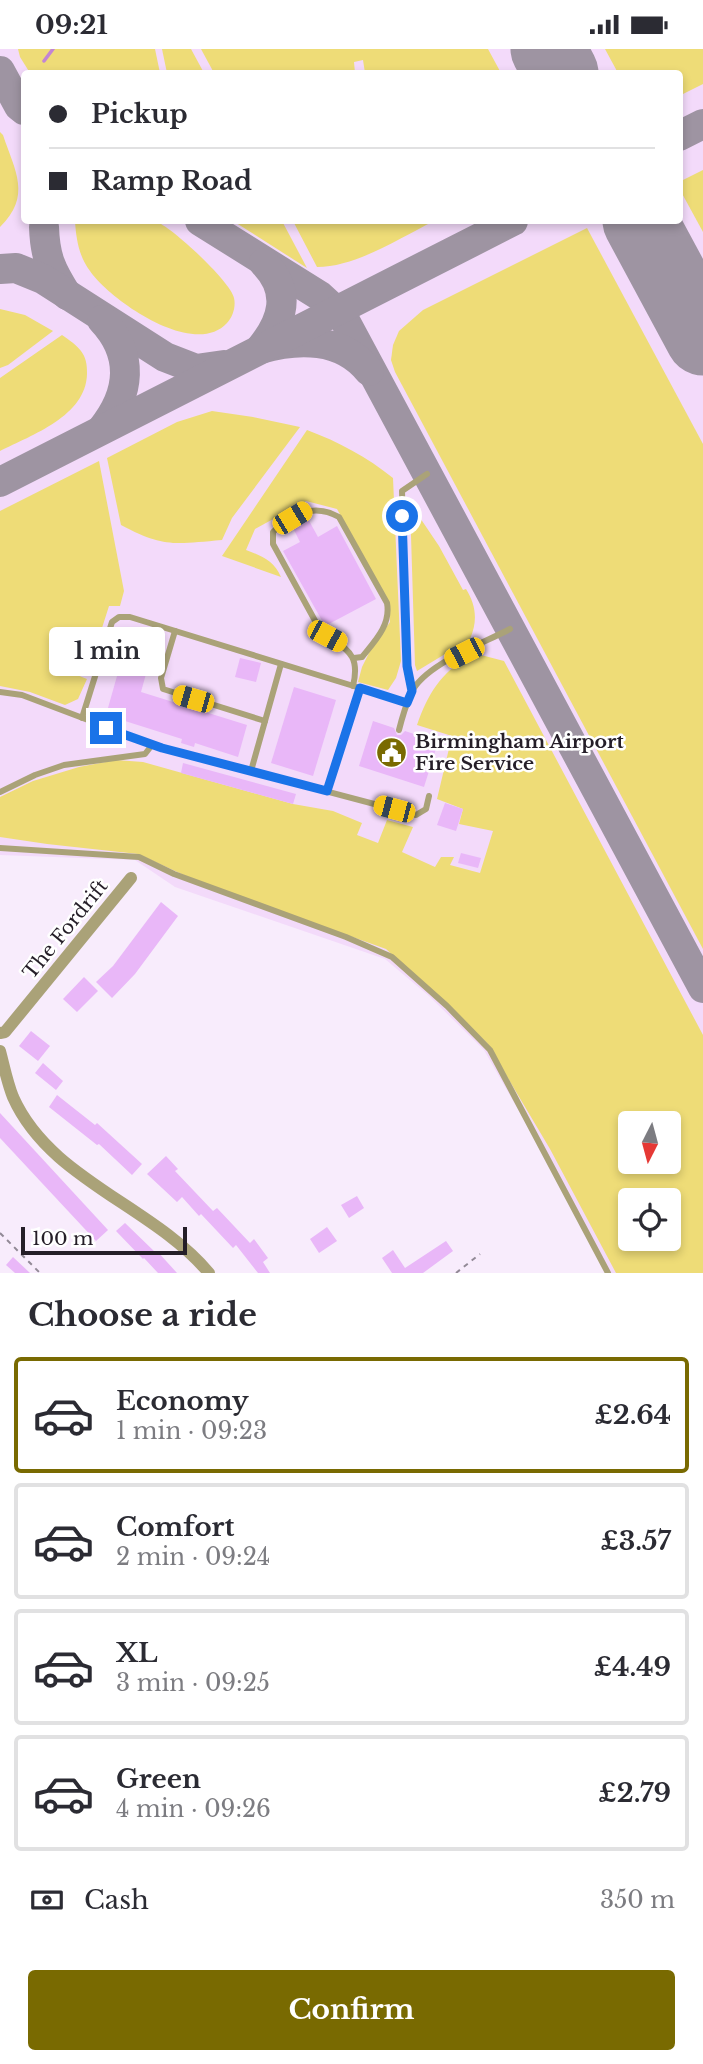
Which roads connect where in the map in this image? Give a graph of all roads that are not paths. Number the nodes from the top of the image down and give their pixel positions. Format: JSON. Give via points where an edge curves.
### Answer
{"nodes":[{"id":1,"x":427,"y":474,"type":"dead end"},
{"id":2,"x":510,"y":629,"type":"dead end"},
{"id":3,"x":175,"y":631,"type":"junction"},
{"id":4,"x":354,"y":659,"type":"junction"},
{"id":5,"x":281,"y":664,"type":"junction"},
{"id":6,"x":356,"y":687,"type":"junction"},
{"id":7,"x":412,"y":691,"type":"junction"},
{"id":8,"x":0,"y":692,"type":"edge"},
{"id":9,"x":407,"y":703,"type":"junction"},
{"id":10,"x":82,"y":719,"type":"junction"},
{"id":11,"x":265,"y":721,"type":"junction"},
{"id":12,"x":399,"y":730,"type":"dead end"},
{"id":13,"x":152,"y":745,"type":"junction"},
{"id":14,"x":251,"y":771,"type":"junction"},
{"id":15,"x":327,"y":791,"type":"junction"},
{"id":16,"x":0,"y":792,"type":"edge"},
{"id":17,"x":429,"y":796,"type":"dead end"},
{"id":18,"x":0,"y":848,"type":"edge"},
{"id":19,"x":131,"y":878,"type":"dead end"},
{"id":20,"x":0,"y":1033,"type":"edge"},
{"id":21,"x":0,"y":1051,"type":"edge"},
{"id":22,"x":209,"y":1273,"type":"edge"},
{"id":23,"x":608,"y":1273,"type":"edge"}],
"edges":[{"from":1,"to":7,"type":"lane","via":[[402,491],[407,666]]},
{"from":2,"to":7,"type":"lane","via":[[440,665]]},
{"from":3,"to":5,"type":"lane"},
{"from":3,"to":10,"type":"lane","via":[[125,616],[116,618]]},
{"from":3,"to":11,"type":"lane","via":[[163,689]]},
{"from":4,"to":4,"type":"lane","via":[[342,644],[318,628],[273,544],[273,532],[305,510],[339,517],[387,603],[389,618],[384,627],[362,657]]},
{"from":4,"to":6,"type":"lane"},
{"from":5,"to":6,"type":"lane"},
{"from":5,"to":11,"type":"lane"},
{"from":6,"to":9,"type":"lane"},
{"from":6,"to":15,"type":"lane"},
{"from":7,"to":9,"type":"lane"},
{"from":8,"to":10,"type":"lane","via":[[22,695]]},
{"from":9,"to":12,"type":"lane"},
{"from":10,"to":13,"type":"lane"},
{"from":11,"to":14,"type":"lane"},
{"from":13,"to":14,"type":"lane"},
{"from":13,"to":16,"type":"lane","via":[[145,754],[58,767]]},
{"from":14,"to":15,"type":"lane"},
{"from":15,"to":17,"type":"lane","via":[[416,815],[426,809]]},
{"from":18,"to":23,"type":"lane","via":[[138,857],[392,957],[491,1051]]},
{"from":19,"to":20,"type":"street","name":"The Fordrift"},
{"from":21,"to":22,"type":"street","via":[[14,1098],[35,1133],[72,1168],[192,1252]]}]}
